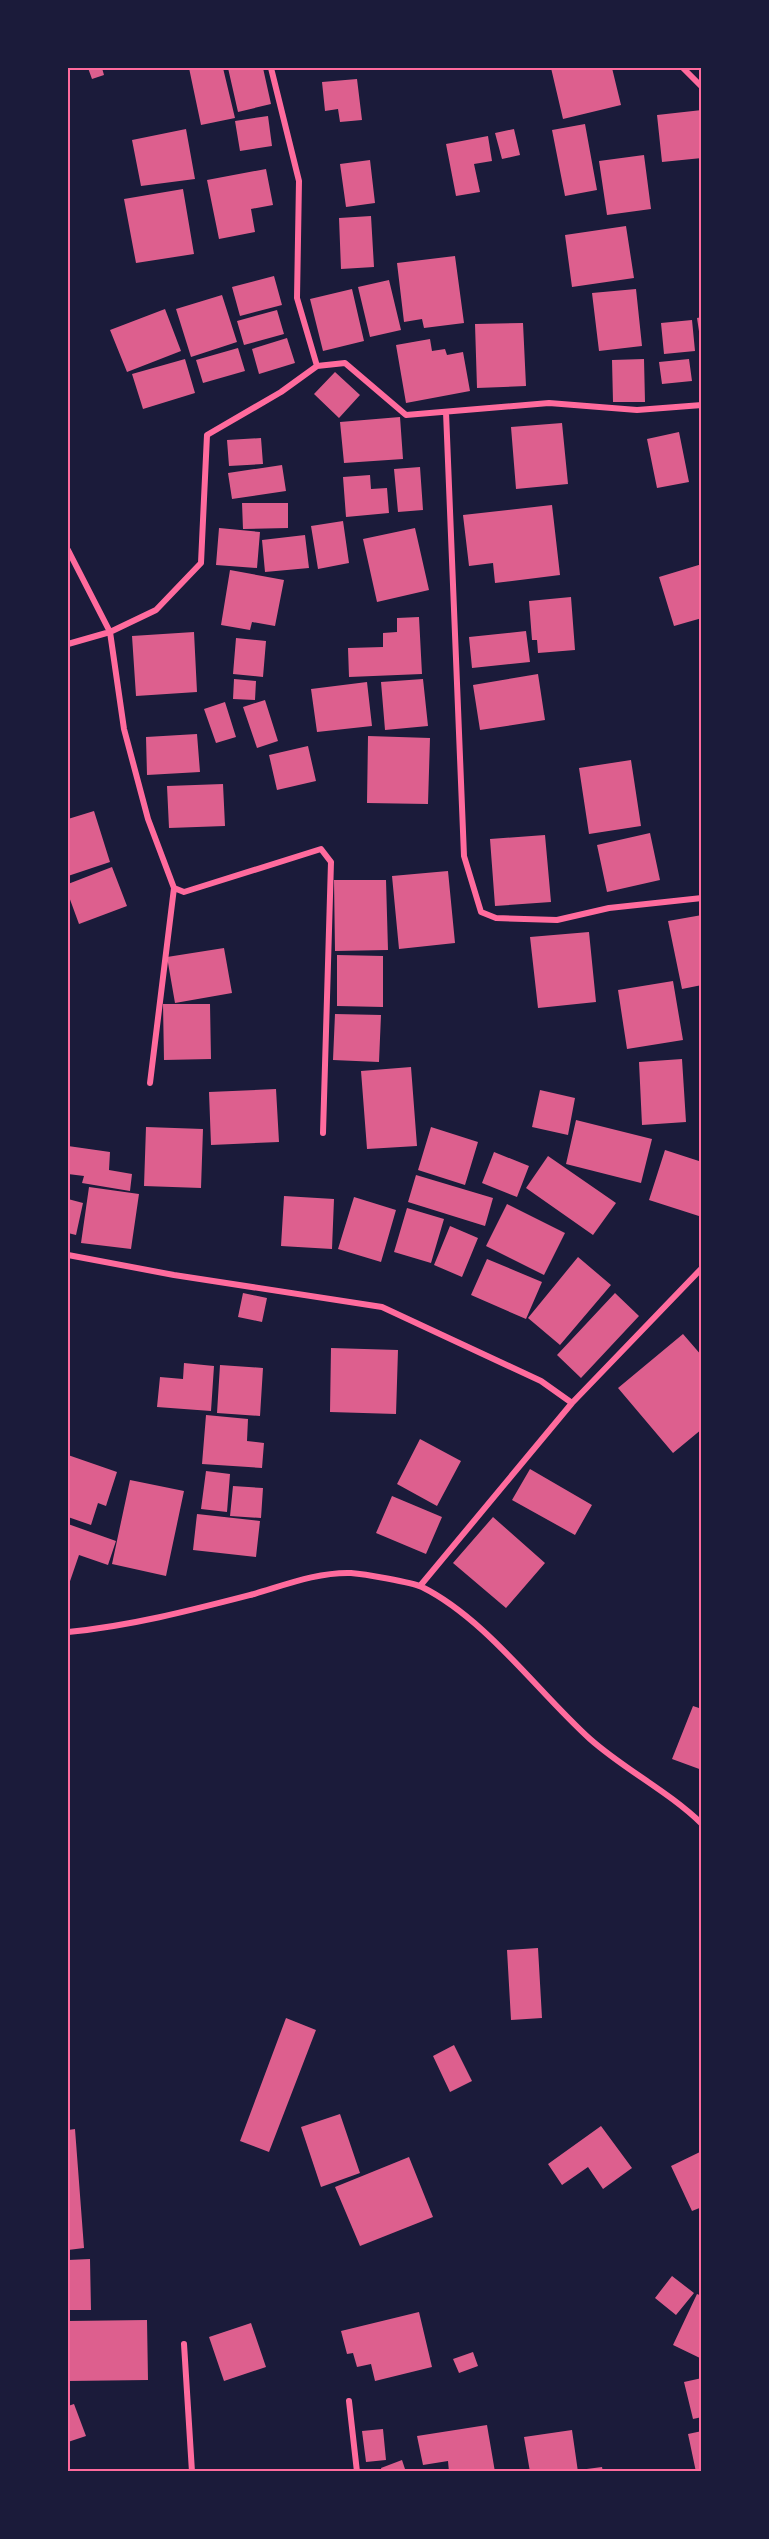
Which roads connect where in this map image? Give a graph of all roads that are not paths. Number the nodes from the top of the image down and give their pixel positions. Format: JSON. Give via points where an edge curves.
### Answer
{"nodes":[{"id":1,"x":271,"y":68,"type":"edge"},
{"id":2,"x":683,"y":68,"type":"edge"},
{"id":3,"x":702,"y":87,"type":"edge"},
{"id":4,"x":316,"y":366,"type":"junction"},
{"id":5,"x":702,"y":405,"type":"edge"},
{"id":6,"x":446,"y":412,"type":"junction"},
{"id":7,"x":68,"y":550,"type":"edge"},
{"id":8,"x":110,"y":632,"type":"junction"},
{"id":9,"x":68,"y":644,"type":"edge"},
{"id":10,"x":174,"y":888,"type":"junction"},
{"id":11,"x":702,"y":898,"type":"edge"},
{"id":12,"x":150,"y":1083,"type":"dead end"},
{"id":13,"x":322,"y":1133,"type":"dead end"},
{"id":14,"x":68,"y":1256,"type":"edge"},
{"id":15,"x":702,"y":1268,"type":"edge"},
{"id":16,"x":572,"y":1403,"type":"junction"},
{"id":17,"x":420,"y":1586,"type":"junction"},
{"id":18,"x":68,"y":1632,"type":"edge"},
{"id":19,"x":702,"y":1824,"type":"edge"},
{"id":20,"x":184,"y":2344,"type":"dead end"},
{"id":21,"x":349,"y":2401,"type":"dead end"},
{"id":22,"x":192,"y":2472,"type":"edge"},
{"id":23,"x":357,"y":2472,"type":"edge"}],
"edges":[{"from":1,"to":4,"type":"street","via":[[299,181],[297,298]]},
{"from":2,"to":3,"type":"street"},
{"from":4,"to":6,"type":"street","via":[[345,363],[406,415]]},
{"from":4,"to":8,"type":"street","via":[[281,392],[207,435],[201,563],[156,610]]},
{"from":5,"to":6,"type":"street","via":[[637,410],[549,402]]},
{"from":6,"to":11,"type":"street","via":[[464,856],[481,912],[496,918],[557,920],[609,908]]},
{"from":7,"to":8,"type":"street"},
{"from":8,"to":9,"type":"street"},
{"from":8,"to":10,"type":"street","via":[[124,729],[148,819]]},
{"from":10,"to":12,"type":"street"},
{"from":10,"to":13,"type":"street","via":[[184,892],[321,849],[331,862]]},
{"from":14,"to":16,"type":"street","via":[[382,1307],[541,1381]]},
{"from":15,"to":16,"type":"street"},
{"from":16,"to":17,"type":"street"},
{"from":17,"to":18,"type":"street","via":[[351,1573],[305,1578],[164,1617]]},
{"from":17,"to":19,"type":"street","via":[[453,1606],[508,1655],[590,1739],[682,1804]]},
{"from":20,"to":22,"type":"street"},
{"from":21,"to":23,"type":"street"}]}
